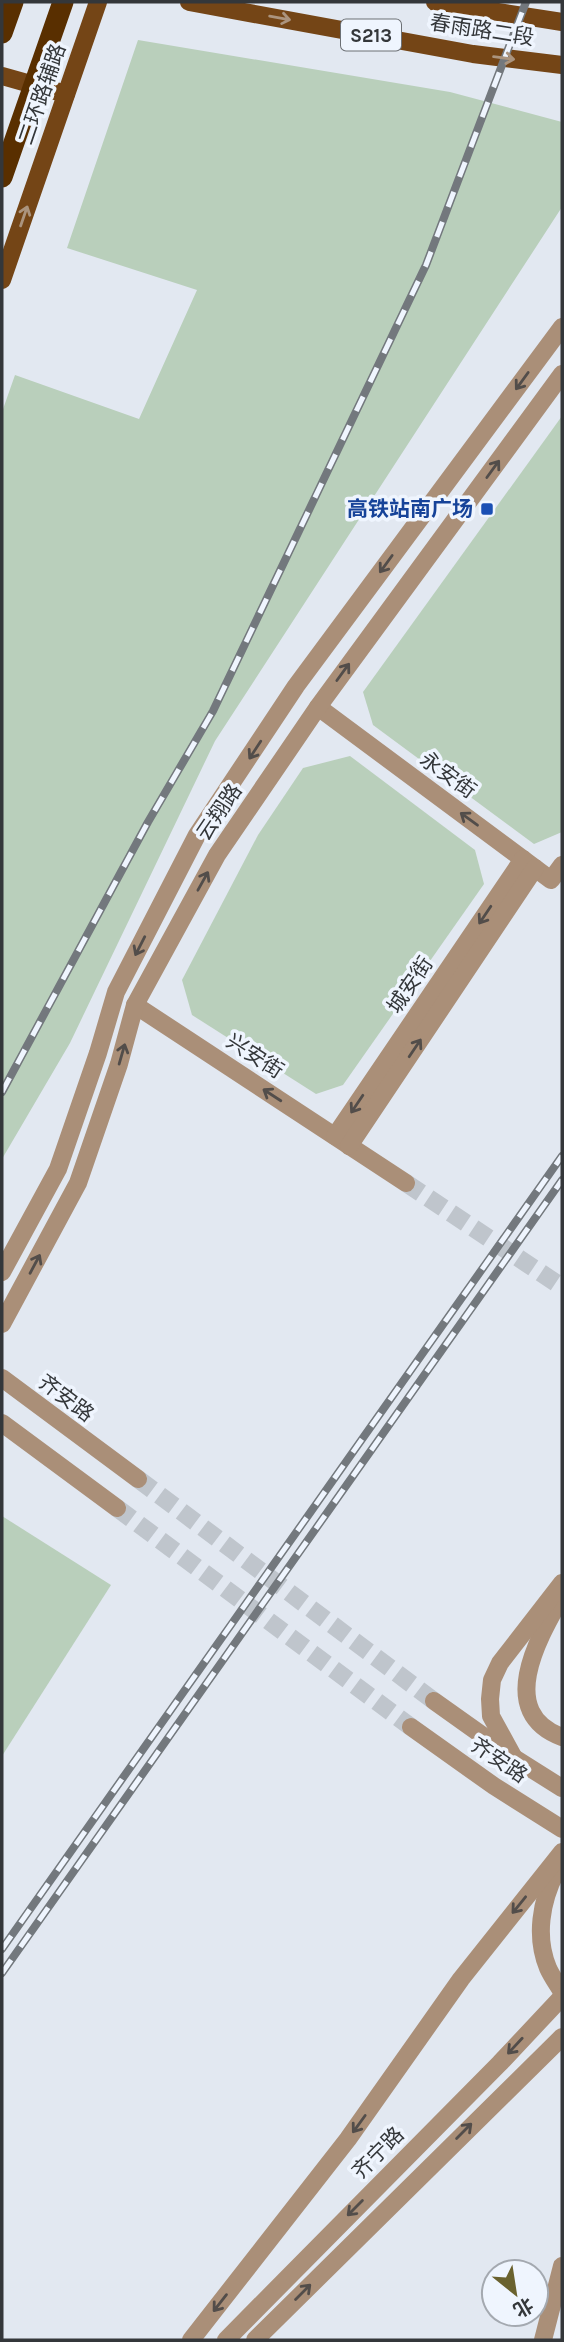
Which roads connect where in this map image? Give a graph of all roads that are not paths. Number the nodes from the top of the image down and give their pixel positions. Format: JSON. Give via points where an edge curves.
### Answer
{"nodes":[{"id":1,"x":13,"y":2,"type":"edge"},
{"id":2,"x":63,"y":2,"type":"edge"},
{"id":3,"x":98,"y":2,"type":"edge"},
{"id":4,"x":189,"y":2,"type":"edge"},
{"id":5,"x":435,"y":2,"type":"edge"},
{"id":6,"x":562,"y":22,"type":"edge"},
{"id":7,"x":2,"y":33,"type":"edge"},
{"id":8,"x":560,"y":66,"type":"edge"},
{"id":9,"x":2,"y":76,"type":"edge"},
{"id":10,"x":66,"y":94,"type":"junction"},
{"id":11,"x":2,"y":177,"type":"edge"},
{"id":12,"x":2,"y":280,"type":"edge"},
{"id":13,"x":562,"y":327,"type":"edge"},
{"id":14,"x":562,"y":374,"type":"edge"},
{"id":15,"x":318,"y":707,"type":"junction"},
{"id":16,"x":529,"y":864,"type":"junction"},
{"id":17,"x":562,"y":864,"type":"edge"},
{"id":18,"x":135,"y":1006,"type":"junction"},
{"id":19,"x":342,"y":1141,"type":"junction"},
{"id":20,"x":406,"y":1183,"type":"tunnel mouth"},
{"id":21,"x":2,"y":1272,"type":"edge"},
{"id":22,"x":2,"y":1324,"type":"edge"},
{"id":23,"x":2,"y":1378,"type":"edge"},
{"id":24,"x":2,"y":1423,"type":"edge"},
{"id":25,"x":138,"y":1479,"type":"tunnel mouth"},
{"id":26,"x":117,"y":1507,"type":"tunnel mouth"},
{"id":27,"x":562,"y":1583,"type":"edge"},
{"id":28,"x":562,"y":1596,"type":"edge"},
{"id":29,"x":434,"y":1700,"type":"tunnel mouth"},
{"id":30,"x":411,"y":1727,"type":"tunnel mouth"},
{"id":31,"x":562,"y":1737,"type":"edge"},
{"id":32,"x":514,"y":1758,"type":"junction"},
{"id":33,"x":562,"y":1788,"type":"edge"},
{"id":34,"x":541,"y":1816,"type":"junction"},
{"id":35,"x":562,"y":1829,"type":"edge"},
{"id":36,"x":562,"y":1836,"type":"edge"},
{"id":37,"x":562,"y":1852,"type":"edge"},
{"id":38,"x":562,"y":1859,"type":"edge"},
{"id":39,"x":562,"y":1994,"type":"edge"},
{"id":40,"x":562,"y":2036,"type":"edge"},
{"id":41,"x":562,"y":2266,"type":"edge"},
{"id":42,"x":191,"y":2340,"type":"edge"},
{"id":43,"x":226,"y":2340,"type":"edge"},
{"id":44,"x":255,"y":2340,"type":"edge"},
{"id":45,"x":543,"y":2340,"type":"edge"}],
"edges":[{"from":1,"to":7,"type":"highway"},
{"from":2,"to":11,"type":"highway"},
{"from":3,"to":10,"type":"main road","name":"二环路辅路"},
{"from":4,"to":8,"type":"main road","name":"春雨路二段","number":"S213","one_way":true},
{"from":5,"to":6,"type":"main road","name":"春雨路二段"},
{"from":9,"to":10,"type":"main road"},
{"from":12,"to":10,"type":"main road","name":"二环路辅路","one_way":true},
{"from":13,"to":21,"type":"street","name":"云翔路","one_way":true,"via":[[296,686],[197,835],[116,992],[58,1169]]},
{"from":15,"to":14,"type":"street","name":"云翔路","one_way":true},
{"from":16,"to":15,"type":"street","name":"永安街","one_way":true},
{"from":18,"to":15,"type":"street","name":"云翔路","one_way":true,"via":[[217,855]]},
{"from":16,"to":17,"type":"street","name":"永安街","via":[[551,880]]},
{"from":16,"to":19,"type":"street","name":"城安街"},
{"from":19,"to":18,"type":"street","name":"兴安街","one_way":true},
{"from":22,"to":18,"type":"street","name":"云翔路","one_way":true,"via":[[78,1183]]},
{"from":19,"to":20,"type":"street","name":"兴安街"},
{"from":23,"to":25,"type":"street","name":"齐安路"},
{"from":24,"to":26,"type":"street"},
{"from":27,"to":32,"type":"street","via":[[492,1680],[491,1716]]},
{"from":28,"to":31,"type":"street","via":[[527,1670],[525,1685],[539,1721]]},
{"from":29,"to":32,"type":"street"},
{"from":30,"to":34,"type":"street","name":"齐安路"},
{"from":32,"to":33,"type":"street"},
{"from":34,"to":35,"type":"street","name":"齐安路"},
{"from":34,"to":36,"type":"street"},
{"from":37,"to":42,"type":"street","one_way":true,"via":[[461,1979],[348,2139]]},
{"from":38,"to":39,"type":"street","via":[[547,1888],[541,1918],[548,1968]]},
{"from":39,"to":43,"type":"street","name":"齐宁路","one_way":true,"via":[[500,2063]]},
{"from":44,"to":40,"type":"street","one_way":true},
{"from":41,"to":45,"type":"street"}]}
